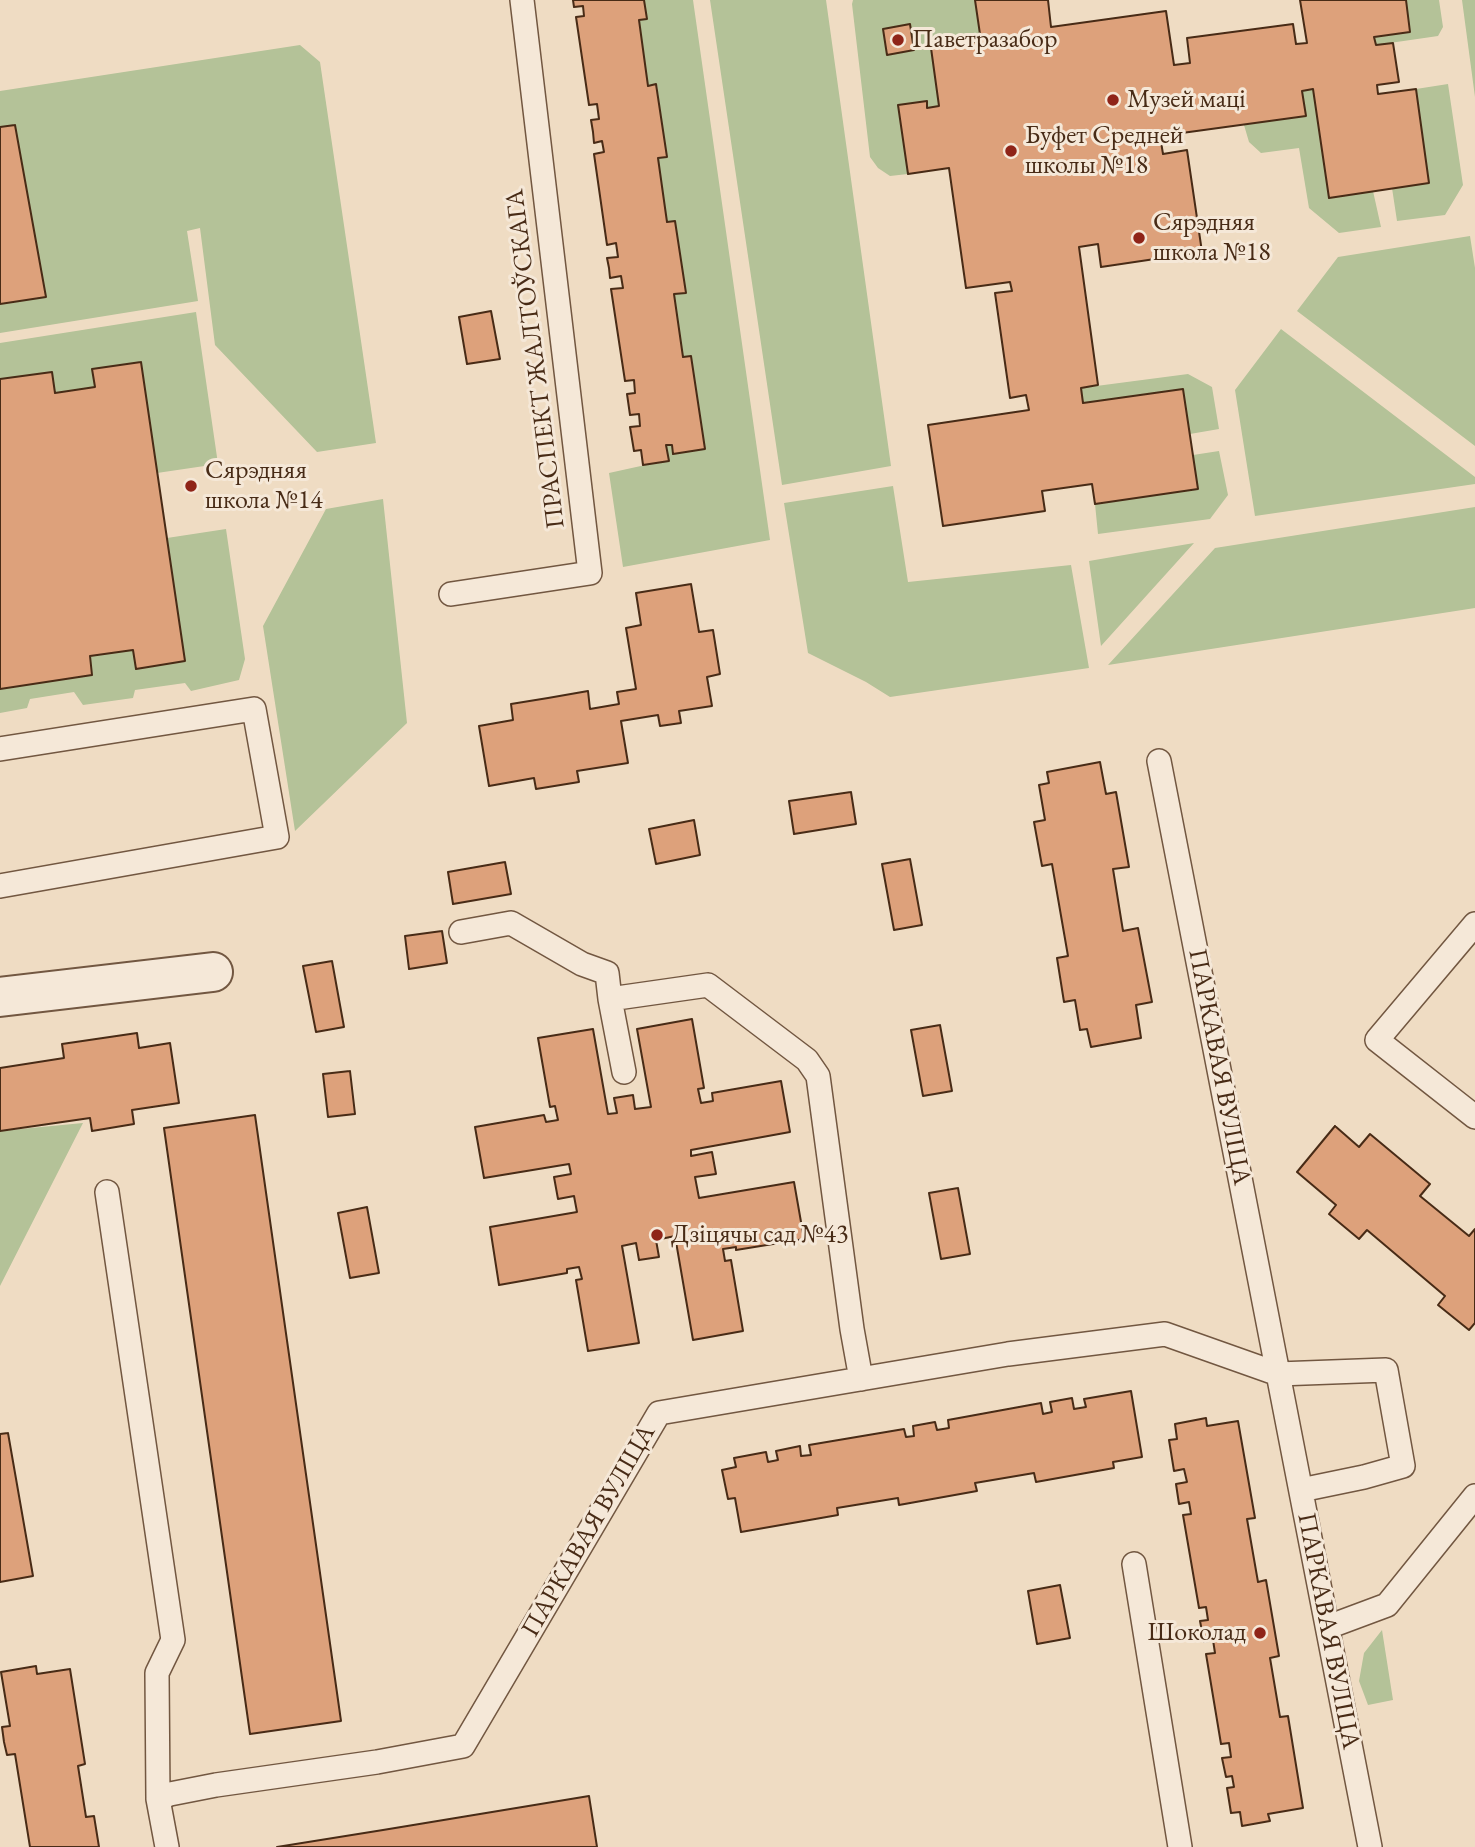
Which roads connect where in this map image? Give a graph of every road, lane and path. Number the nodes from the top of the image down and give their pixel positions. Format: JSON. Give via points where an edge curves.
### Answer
{"nodes":[{"id":1,"x":522,"y":0,"type":"edge"},
{"id":2,"x":452,"y":594,"type":"dead end"},
{"id":3,"x":0,"y":749,"type":"edge"},
{"id":4,"x":1159,"y":761,"type":"dead end"},
{"id":5,"x":0,"y":886,"type":"edge"},
{"id":6,"x":1475,"y":924,"type":"edge"},
{"id":7,"x":461,"y":932,"type":"dead end"},
{"id":8,"x":213,"y":972,"type":"dead end"},
{"id":9,"x":0,"y":998,"type":"edge"},
{"id":10,"x":610,"y":999,"type":"junction"},
{"id":11,"x":624,"y":1072,"type":"dead end"},
{"id":12,"x":1475,"y":1117,"type":"edge"},
{"id":13,"x":107,"y":1192,"type":"dead end"},
{"id":14,"x":1278,"y":1374,"type":"junction"},
{"id":15,"x":861,"y":1379,"type":"junction"},
{"id":16,"x":1301,"y":1490,"type":"junction"},
{"id":17,"x":1475,"y":1496,"type":"edge"},
{"id":18,"x":1135,"y":1564,"type":"dead end"},
{"id":19,"x":1328,"y":1627,"type":"junction"},
{"id":20,"x":158,"y":1799,"type":"junction"},
{"id":21,"x":167,"y":1847,"type":"edge"},
{"id":22,"x":1180,"y":1847,"type":"edge"},
{"id":23,"x":1368,"y":1847,"type":"edge"}],
"edges":[{"from":1,"to":2,"type":"lane","name":"ПРАСПЕКТ ЖАЛТОЎСКАГА","via":[[590,573]]},
{"from":3,"to":5,"type":"lane","via":[[254,709],[277,838]]},
{"from":4,"to":14,"type":"lane","name":"ПАРКАВАЯ ВУЛІЦА"},
{"from":6,"to":12,"type":"lane","via":[[1377,1040]]},
{"from":7,"to":10,"type":"lane","via":[[511,923],[582,964],[607,973]]},
{"from":8,"to":9,"type":"street"},
{"from":10,"to":11,"type":"lane"},
{"from":10,"to":15,"type":"lane","via":[[708,985],[807,1060],[818,1076]]},
{"from":13,"to":20,"type":"lane","via":[[173,1640],[157,1674]]},
{"from":14,"to":15,"type":"lane","name":"ПАРКАВАЯ ВУЛІЦА","via":[[1165,1334]]},
{"from":14,"to":16,"type":"lane","name":"ПАРКАВАЯ ВУЛІЦА"},
{"from":14,"to":16,"type":"lane","via":[[1386,1370],[1403,1466]]},
{"from":15,"to":20,"type":"lane","name":"ПАРКАВАЯ ВУЛІЦА","via":[[659,1413],[463,1746],[216,1785]]},
{"from":16,"to":19,"type":"lane","name":"ПАРКАВАЯ ВУЛІЦА"},
{"from":17,"to":19,"type":"lane","via":[[1387,1605]]},
{"from":18,"to":22,"type":"lane"},
{"from":19,"to":23,"type":"lane","name":"ПАРКАВАЯ ВУЛІЦА"},
{"from":20,"to":21,"type":"lane"}]}
